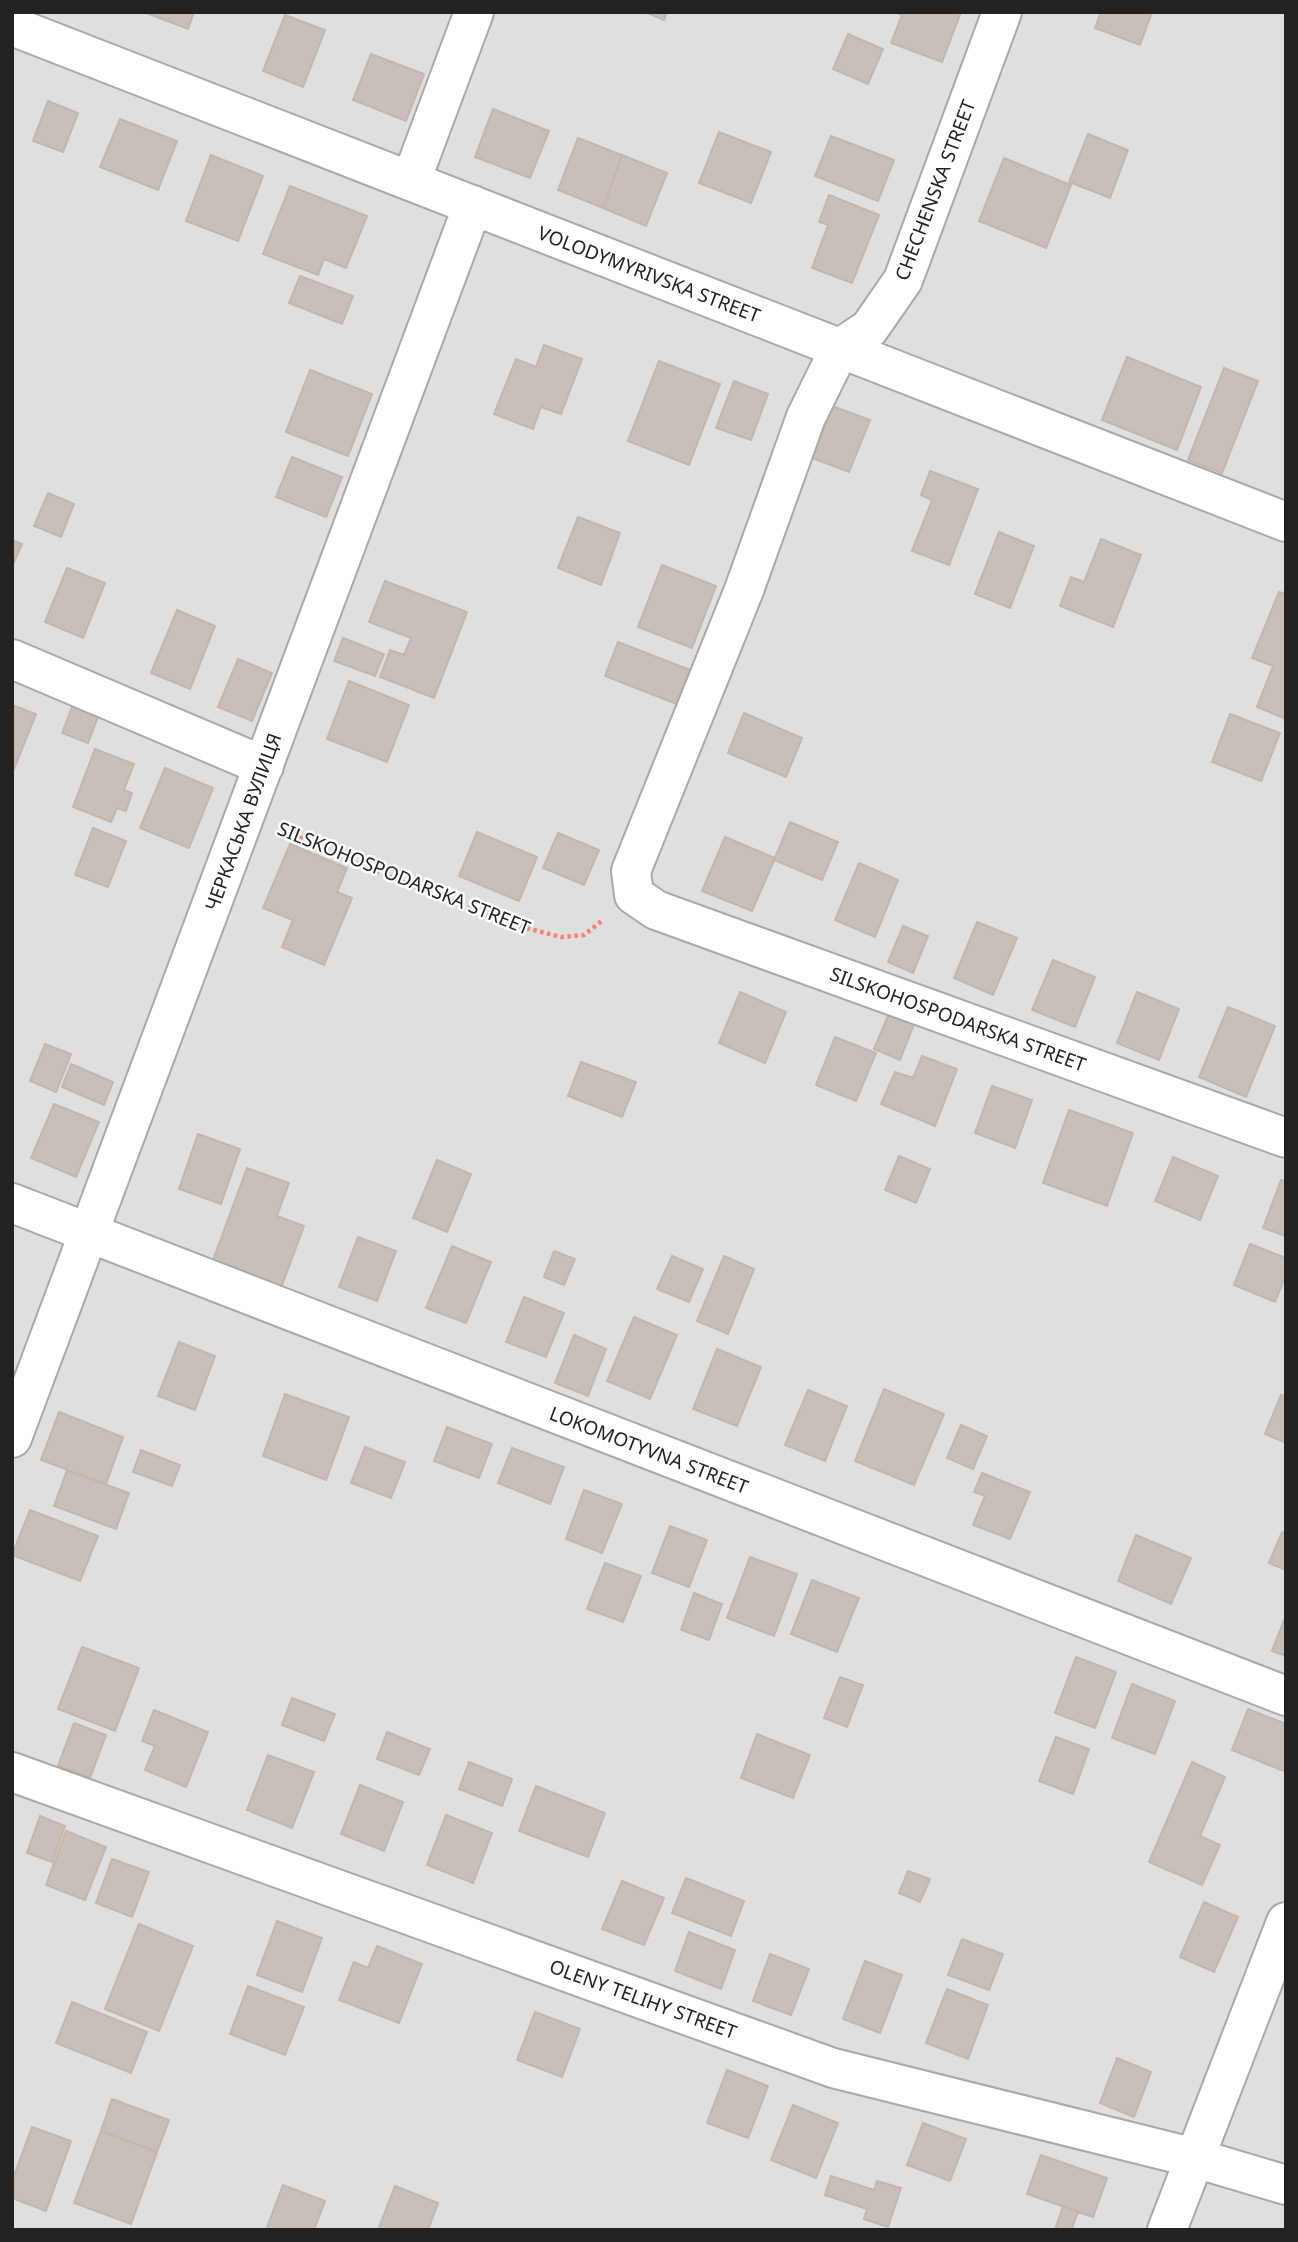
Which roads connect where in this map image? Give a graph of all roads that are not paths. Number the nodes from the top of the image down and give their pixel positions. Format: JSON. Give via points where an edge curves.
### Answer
{"nodes":[{"id":1,"x":474,"y":12,"type":"edge"},
{"id":2,"x":1002,"y":12,"type":"edge"},
{"id":3,"x":12,"y":26,"type":"edge"},
{"id":4,"x":411,"y":181,"type":"junction"},
{"id":5,"x":473,"y":205,"type":"junction"},
{"id":6,"x":840,"y":348,"type":"junction"},
{"id":7,"x":1286,"y":522,"type":"edge"},
{"id":8,"x":12,"y":659,"type":"edge"},
{"id":9,"x":264,"y":766,"type":"junction"},
{"id":10,"x":1286,"y":1138,"type":"edge"},
{"id":11,"x":12,"y":1203,"type":"edge"},
{"id":12,"x":91,"y":1233,"type":"junction"},
{"id":13,"x":12,"y":1438,"type":"edge"},
{"id":14,"x":1286,"y":1696,"type":"edge"},
{"id":15,"x":12,"y":1772,"type":"edge"},
{"id":16,"x":1286,"y":1922,"type":"edge"},
{"id":17,"x":1195,"y":2158,"type":"junction"},
{"id":18,"x":1286,"y":2185,"type":"edge"},
{"id":19,"x":1167,"y":2230,"type":"edge"}],
"edges":[{"from":1,"to":4,"type":"street"},
{"from":2,"to":6,"type":"street","name":"CHECHENSKA STREET","via":[[903,280],[869,329]]},
{"from":3,"to":4,"type":"street","name":"VOLODYMYRIVSKA STREET"},
{"from":4,"to":5,"type":"street","name":"VOLODYMYRIVSKA STREET"},
{"from":5,"to":6,"type":"street","name":"VOLODYMYRIVSKA STREET"},
{"from":5,"to":9,"type":"street","name":"ЧЕРКАСЬКА ВУЛИЦЯ"},
{"from":6,"to":7,"type":"street","name":"VOLODYMYRIVSKA STREET"},
{"from":6,"to":10,"type":"street","name":"SILSKOHOSPODARSKA STREET","via":[[806,417],[744,590],[631,871],[634,895],[656,910]]},
{"from":8,"to":9,"type":"street"},
{"from":9,"to":12,"type":"street","name":"ЧЕРКАСЬКА ВУЛИЦЯ"},
{"from":11,"to":12,"type":"street","name":"LOKOMOTYVNA STREET"},
{"from":12,"to":13,"type":"street","name":"ЧЕРКАСЬКА ВУЛИЦЯ"},
{"from":12,"to":14,"type":"street","name":"LOKOMOTYVNA STREET"},
{"from":15,"to":17,"type":"street","name":"OLENY TELIHY STREET","via":[[834,2068]]},
{"from":16,"to":17,"type":"street"},
{"from":17,"to":18,"type":"street","name":"OLENY TELIHY STREET"},
{"from":17,"to":19,"type":"street"}]}
